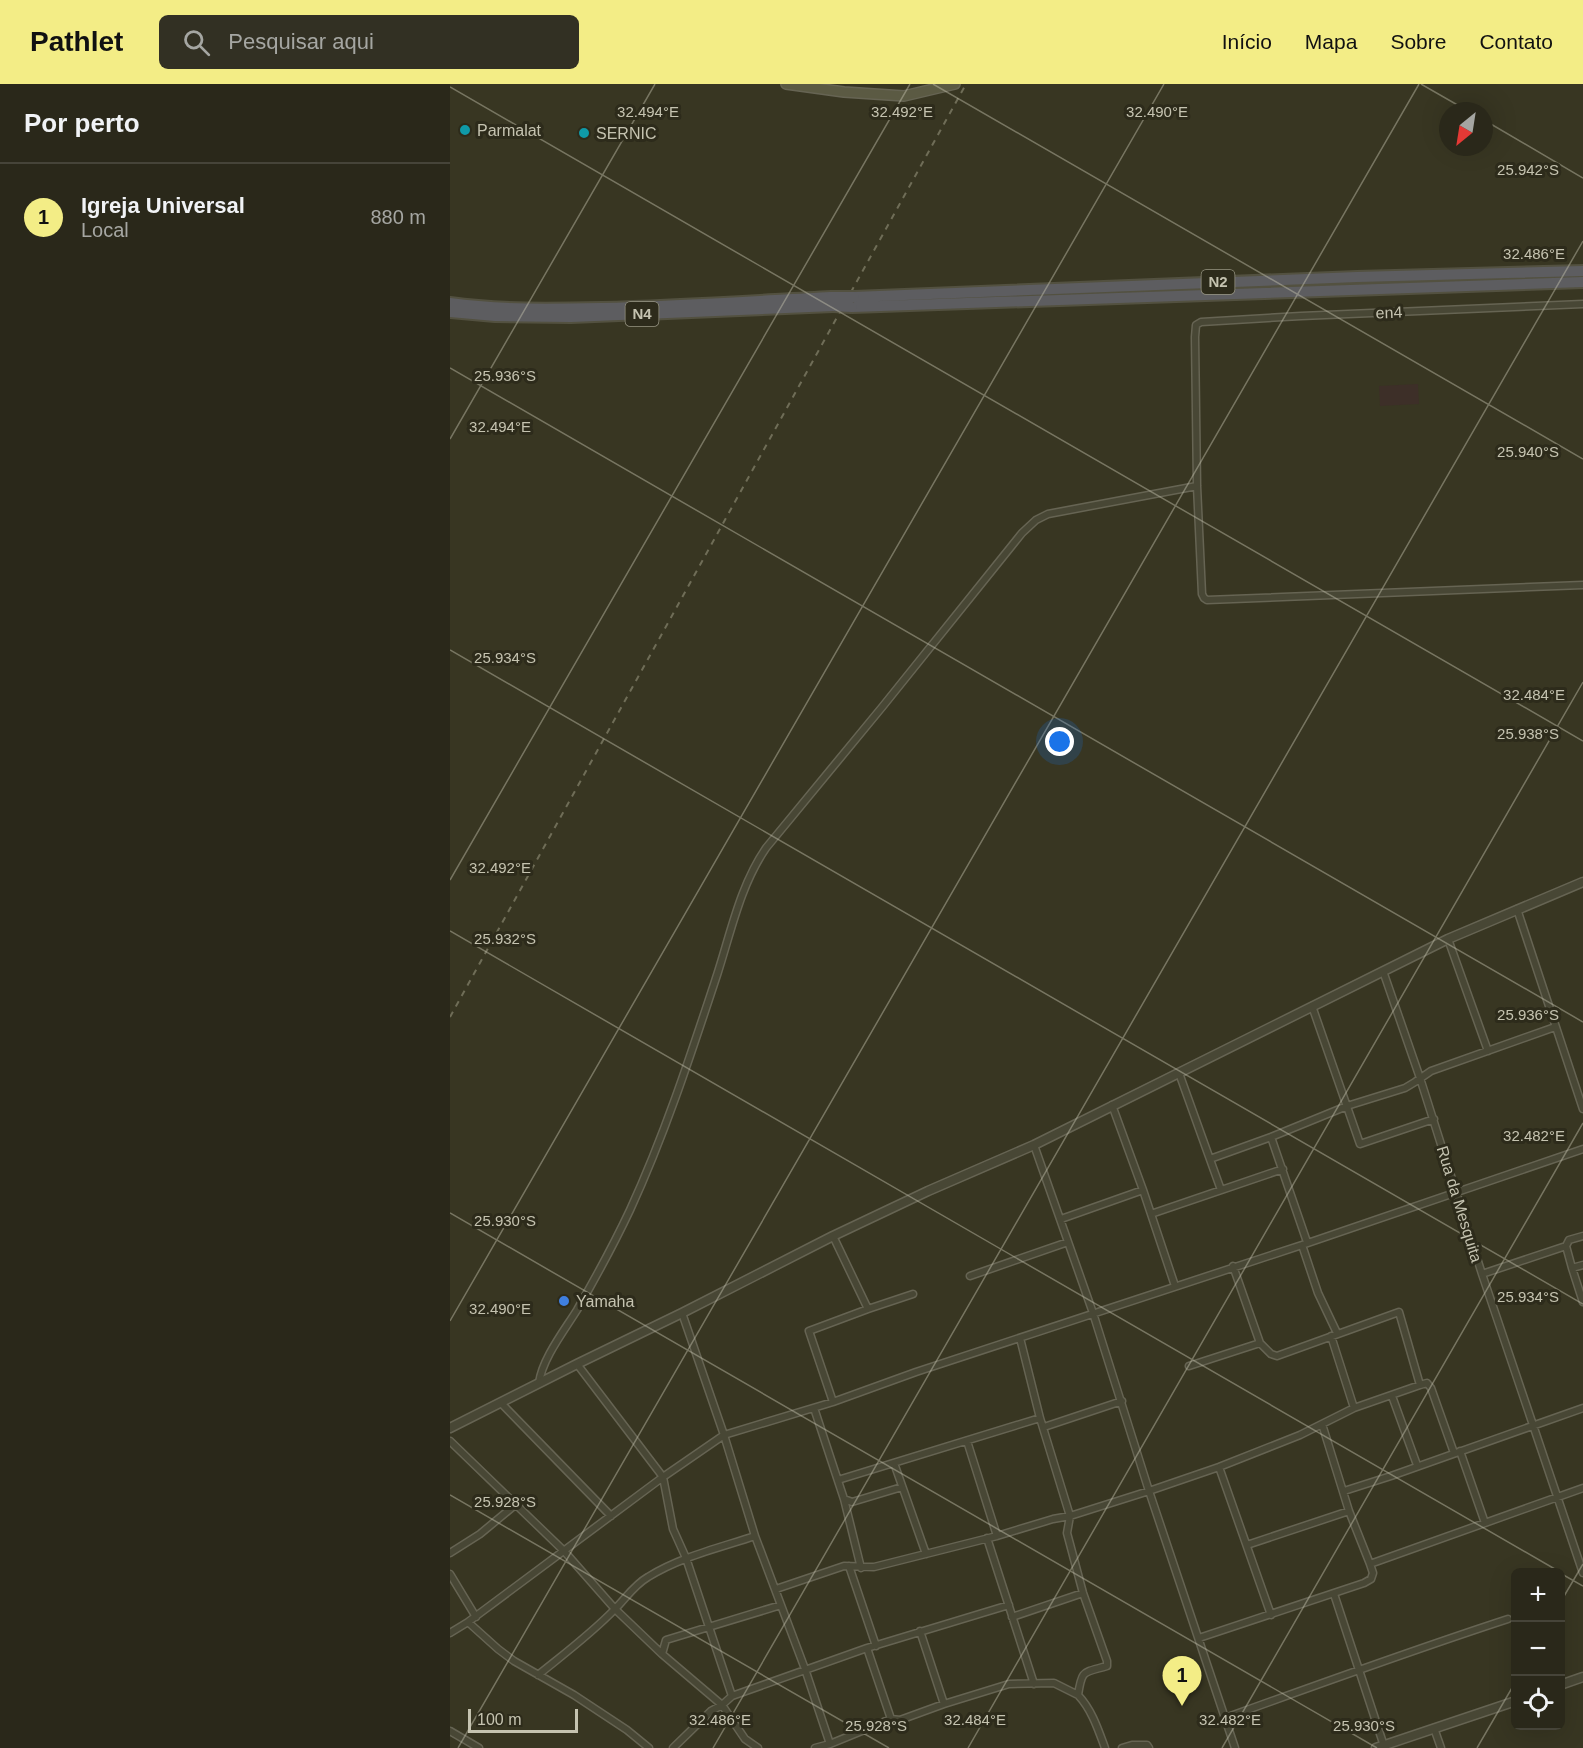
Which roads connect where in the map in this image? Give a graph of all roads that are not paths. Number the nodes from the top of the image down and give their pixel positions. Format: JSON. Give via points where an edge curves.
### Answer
{"nodes":[{"id":1,"x":786,"y":84,"type":"edge"},
{"id":2,"x":955,"y":84,"type":"edge"},
{"id":3,"x":1583,"y":271,"type":"edge"},
{"id":4,"x":1583,"y":282,"type":"edge"},
{"id":5,"x":832,"y":302,"type":"junction"},
{"id":6,"x":853,"y":302,"type":"junction"},
{"id":7,"x":450,"y":303,"type":"edge"},
{"id":8,"x":1583,"y":304,"type":"edge"},
{"id":9,"x":871,"y":307,"type":"joint"},
{"id":10,"x":450,"y":312,"type":"edge"},
{"id":11,"x":1197,"y":486,"type":"junction"},
{"id":12,"x":1583,"y":585,"type":"edge"},
{"id":13,"x":1582,"y":886,"type":"edge"},
{"id":14,"x":1517,"y":909,"type":"junction"},
{"id":15,"x":1448,"y":939,"type":"junction"},
{"id":16,"x":1383,"y":971,"type":"junction"},
{"id":17,"x":1312,"y":1006,"type":"junction"},
{"id":18,"x":1555,"y":1027,"type":"junction"},
{"id":19,"x":1488,"y":1051,"type":"junction"},
{"id":20,"x":1179,"y":1073,"type":"junction"},
{"id":21,"x":1420,"y":1077,"type":"junction"},
{"id":22,"x":1112,"y":1105,"type":"junction"},
{"id":23,"x":1347,"y":1106,"type":"junction"},
{"id":24,"x":1583,"y":1109,"type":"edge"},
{"id":25,"x":1434,"y":1119,"type":"junction"},
{"id":26,"x":1271,"y":1137,"type":"junction"},
{"id":27,"x":1034,"y":1145,"type":"junction"},
{"id":28,"x":1583,"y":1149,"type":"edge"},
{"id":29,"x":1210,"y":1160,"type":"junction"},
{"id":30,"x":1283,"y":1169,"type":"junction"},
{"id":31,"x":1143,"y":1190,"type":"junction"},
{"id":32,"x":1221,"y":1190,"type":"junction"},
{"id":33,"x":1456,"y":1193,"type":"junction"},
{"id":34,"x":1151,"y":1214,"type":"junction"},
{"id":35,"x":1061,"y":1219,"type":"junction"},
{"id":36,"x":833,"y":1236,"type":"junction"},
{"id":37,"x":1583,"y":1236,"type":"edge"},
{"id":38,"x":1068,"y":1242,"type":"junction"},
{"id":39,"x":1305,"y":1243,"type":"junction"},
{"id":40,"x":1566,"y":1246,"type":"junction"},
{"id":41,"x":1583,"y":1264,"type":"edge"},
{"id":42,"x":1233,"y":1266,"type":"junction"},
{"id":43,"x":1572,"y":1268,"type":"junction"},
{"id":44,"x":1482,"y":1274,"type":"junction"},
{"id":45,"x":970,"y":1276,"type":"dead end"},
{"id":46,"x":1175,"y":1286,"type":"junction"},
{"id":47,"x":913,"y":1294,"type":"dead end"},
{"id":48,"x":1583,"y":1302,"type":"edge"},
{"id":49,"x":867,"y":1309,"type":"junction"},
{"id":50,"x":682,"y":1313,"type":"junction"},
{"id":51,"x":1093,"y":1313,"type":"junction"},
{"id":52,"x":1334,"y":1335,"type":"junction"},
{"id":53,"x":1020,"y":1338,"type":"junction"},
{"id":54,"x":1260,"y":1343,"type":"junction"},
{"id":55,"x":577,"y":1364,"type":"junction"},
{"id":56,"x":1190,"y":1366,"type":"dead end"},
{"id":57,"x":539,"y":1383,"type":"junction"},
{"id":58,"x":1420,"y":1385,"type":"junction"},
{"id":59,"x":1392,"y":1396,"type":"junction"},
{"id":60,"x":1122,"y":1401,"type":"junction"},
{"id":61,"x":833,"y":1402,"type":"junction"},
{"id":62,"x":501,"y":1403,"type":"junction"},
{"id":63,"x":814,"y":1408,"type":"junction"},
{"id":64,"x":1354,"y":1408,"type":"junction"},
{"id":65,"x":1583,"y":1408,"type":"edge"},
{"id":66,"x":1040,"y":1418,"type":"junction"},
{"id":67,"x":1322,"y":1425,"type":"junction"},
{"id":68,"x":1533,"y":1426,"type":"junction"},
{"id":69,"x":1044,"y":1427,"type":"junction"},
{"id":70,"x":450,"y":1428,"type":"edge"},
{"id":71,"x":724,"y":1435,"type":"junction"},
{"id":72,"x":450,"y":1441,"type":"edge"},
{"id":73,"x":967,"y":1441,"type":"junction"},
{"id":74,"x":1457,"y":1452,"type":"junction"},
{"id":75,"x":894,"y":1463,"type":"junction"},
{"id":76,"x":1417,"y":1465,"type":"junction"},
{"id":77,"x":1219,"y":1467,"type":"junction"},
{"id":78,"x":663,"y":1477,"type":"junction"},
{"id":79,"x":838,"y":1480,"type":"junction"},
{"id":80,"x":902,"y":1487,"type":"junction"},
{"id":81,"x":1583,"y":1488,"type":"edge"},
{"id":82,"x":1149,"y":1491,"type":"junction"},
{"id":83,"x":1344,"y":1491,"type":"junction"},
{"id":84,"x":1558,"y":1496,"type":"junction"},
{"id":85,"x":844,"y":1499,"type":"junction"},
{"id":86,"x":515,"y":1504,"type":"junction"},
{"id":87,"x":1349,"y":1511,"type":"junction"},
{"id":88,"x":611,"y":1516,"type":"junction"},
{"id":89,"x":1070,"y":1516,"type":"junction"},
{"id":90,"x":1485,"y":1523,"type":"junction"},
{"id":91,"x":755,"y":1536,"type":"junction"},
{"id":92,"x":997,"y":1536,"type":"junction"},
{"id":93,"x":987,"y":1538,"type":"junction"},
{"id":94,"x":1247,"y":1545,"type":"junction"},
{"id":95,"x":564,"y":1551,"type":"junction"},
{"id":96,"x":450,"y":1553,"type":"edge"},
{"id":97,"x":926,"y":1554,"type":"junction"},
{"id":98,"x":686,"y":1558,"type":"junction"},
{"id":99,"x":1370,"y":1564,"type":"junction"},
{"id":100,"x":849,"y":1566,"type":"junction"},
{"id":101,"x":861,"y":1568,"type":"junction"},
{"id":102,"x":1583,"y":1573,"type":"edge"},
{"id":103,"x":450,"y":1574,"type":"edge"},
{"id":104,"x":776,"y":1589,"type":"junction"},
{"id":105,"x":1083,"y":1593,"type":"junction"},
{"id":106,"x":1334,"y":1594,"type":"junction"},
{"id":107,"x":781,"y":1605,"type":"junction"},
{"id":108,"x":1009,"y":1605,"type":"junction"},
{"id":109,"x":615,"y":1609,"type":"junction"},
{"id":110,"x":1271,"y":1615,"type":"junction"},
{"id":111,"x":476,"y":1617,"type":"junction"},
{"id":112,"x":1012,"y":1617,"type":"junction"},
{"id":113,"x":1508,"y":1619,"type":"dead end"},
{"id":114,"x":468,"y":1623,"type":"junction"},
{"id":115,"x":708,"y":1627,"type":"junction"},
{"id":116,"x":920,"y":1631,"type":"junction"},
{"id":117,"x":450,"y":1633,"type":"edge"},
{"id":118,"x":1199,"y":1638,"type":"junction"},
{"id":119,"x":876,"y":1646,"type":"junction"},
{"id":120,"x":867,"y":1648,"type":"junction"},
{"id":121,"x":662,"y":1654,"type":"junction"},
{"id":122,"x":805,"y":1669,"type":"junction"},
{"id":123,"x":1360,"y":1671,"type":"junction"},
{"id":124,"x":538,"y":1675,"type":"junction"},
{"id":125,"x":1583,"y":1677,"type":"edge"},
{"id":126,"x":1565,"y":1683,"type":"edge"},
{"id":127,"x":1034,"y":1684,"type":"junction"},
{"id":128,"x":1078,"y":1695,"type":"junction"},
{"id":129,"x":732,"y":1696,"type":"junction"},
{"id":130,"x":1511,"y":1702,"type":"edge"},
{"id":131,"x":944,"y":1704,"type":"junction"},
{"id":132,"x":722,"y":1705,"type":"junction"},
{"id":133,"x":1225,"y":1718,"type":"junction"},
{"id":134,"x":891,"y":1719,"type":"junction"},
{"id":135,"x":1434,"y":1728,"type":"junction"},
{"id":136,"x":450,"y":1731,"type":"edge"},
{"id":137,"x":830,"y":1744,"type":"junction"},
{"id":138,"x":1380,"y":1747,"type":"edge"},
{"id":139,"x":479,"y":1748,"type":"edge"},
{"id":140,"x":649,"y":1748,"type":"edge"},
{"id":141,"x":673,"y":1748,"type":"edge"},
{"id":142,"x":758,"y":1748,"type":"edge"},
{"id":143,"x":815,"y":1748,"type":"edge"},
{"id":144,"x":1105,"y":1748,"type":"edge"},
{"id":145,"x":1122,"y":1748,"type":"edge"},
{"id":146,"x":1149,"y":1748,"type":"edge"},
{"id":147,"x":1235,"y":1748,"type":"edge"},
{"id":148,"x":1441,"y":1748,"type":"edge"}],
"edges":[{"from":1,"to":2,"type":"main road","via":[[904,96]]},
{"from":3,"to":6,"type":"highway","number":"N2","via":[[1301,279]]},
{"from":4,"to":9,"type":"highway","number":"N2"},
{"from":5,"to":6,"type":"highway","number":"N4","bridge":true},
{"from":5,"to":7,"type":"highway","number":"N4","via":[[557,309]]},
{"from":5,"to":10,"type":"highway","number":"N4","via":[[571,317]]},
{"from":6,"to":9,"type":"highway","number":"N4"},
{"from":8,"to":11,"type":"street","name":"en4","via":[[1202,322],[1196,325],[1195,337]]},
{"from":11,"to":12,"type":"street","via":[[1202,594],[1208,600]]},
{"from":11,"to":57,"type":"street","via":[[1048,514],[1036,520],[766,848],[744,890],[657,1146],[630,1210]]},
{"from":13,"to":14,"type":"street"},
{"from":14,"to":15,"type":"street"},
{"from":14,"to":18,"type":"street"},
{"from":15,"to":16,"type":"street"},
{"from":15,"to":19,"type":"street"},
{"from":16,"to":17,"type":"street"},
{"from":16,"to":21,"type":"street","name":"Rua da Mesquita"},
{"from":17,"to":20,"type":"street"},
{"from":17,"to":23,"type":"street"},
{"from":18,"to":19,"type":"street"},
{"from":18,"to":24,"type":"street"},
{"from":19,"to":21,"type":"street"},
{"from":20,"to":22,"type":"street"},
{"from":20,"to":29,"type":"street"},
{"from":21,"to":23,"type":"street","via":[[1405,1088]]},
{"from":21,"to":25,"type":"street","name":"Rua da Mesquita"},
{"from":22,"to":27,"type":"street"},
{"from":22,"to":31,"type":"street"},
{"from":23,"to":25,"type":"street","via":[[1360,1144]]},
{"from":23,"to":26,"type":"street"},
{"from":25,"to":33,"type":"street","name":"Rua da Mesquita"},
{"from":26,"to":29,"type":"street"},
{"from":26,"to":30,"type":"street"},
{"from":27,"to":35,"type":"street"},
{"from":27,"to":36,"type":"street"},
{"from":28,"to":33,"type":"street"},
{"from":29,"to":32,"type":"street"},
{"from":30,"to":32,"type":"street"},
{"from":30,"to":39,"type":"street"},
{"from":31,"to":34,"type":"street"},
{"from":31,"to":35,"type":"street"},
{"from":32,"to":34,"type":"street"},
{"from":33,"to":39,"type":"street"},
{"from":33,"to":44,"type":"street","name":"Rua da Mesquita"},
{"from":34,"to":46,"type":"street"},
{"from":35,"to":38,"type":"street"},
{"from":36,"to":49,"type":"street"},
{"from":36,"to":50,"type":"street"},
{"from":37,"to":40,"type":"street","via":[[1569,1240]]},
{"from":38,"to":45,"type":"street"},
{"from":38,"to":51,"type":"street"},
{"from":39,"to":42,"type":"street"},
{"from":39,"to":52,"type":"street"},
{"from":40,"to":43,"type":"street"},
{"from":40,"to":44,"type":"street"},
{"from":41,"to":43,"type":"street"},
{"from":42,"to":46,"type":"street"},
{"from":42,"to":54,"type":"street"},
{"from":43,"to":48,"type":"street"},
{"from":44,"to":68,"type":"street","name":"Rua da Mesquita"},
{"from":46,"to":51,"type":"street"},
{"from":47,"to":49,"type":"street"},
{"from":49,"to":61,"type":"street","via":[[809,1331]]},
{"from":50,"to":55,"type":"street"},
{"from":50,"to":71,"type":"street"},
{"from":51,"to":53,"type":"street"},
{"from":51,"to":60,"type":"street"},
{"from":52,"to":54,"type":"street","via":[[1277,1356]]},
{"from":52,"to":58,"type":"street","via":[[1399,1312]]},
{"from":52,"to":64,"type":"street"},
{"from":53,"to":61,"type":"street"},
{"from":53,"to":66,"type":"street"},
{"from":54,"to":56,"type":"street"},
{"from":55,"to":57,"type":"street"},
{"from":55,"to":78,"type":"street"},
{"from":57,"to":62,"type":"street"},
{"from":58,"to":59,"type":"street"},
{"from":58,"to":74,"type":"street","via":[[1427,1383],[1431,1388]]},
{"from":59,"to":64,"type":"street"},
{"from":59,"to":76,"type":"street"},
{"from":60,"to":69,"type":"street"},
{"from":60,"to":82,"type":"street"},
{"from":61,"to":63,"type":"street"},
{"from":62,"to":70,"type":"street"},
{"from":62,"to":88,"type":"street"},
{"from":63,"to":71,"type":"street"},
{"from":63,"to":79,"type":"street"},
{"from":64,"to":67,"type":"street"},
{"from":65,"to":68,"type":"street"},
{"from":66,"to":69,"type":"street"},
{"from":66,"to":73,"type":"street"},
{"from":67,"to":77,"type":"street"},
{"from":67,"to":83,"type":"street"},
{"from":68,"to":74,"type":"street"},
{"from":68,"to":84,"type":"street","name":"Rua da Mesquita"},
{"from":69,"to":89,"type":"street"},
{"from":71,"to":78,"type":"street"},
{"from":71,"to":91,"type":"street"},
{"from":72,"to":86,"type":"street"},
{"from":73,"to":75,"type":"street"},
{"from":73,"to":92,"type":"street"},
{"from":74,"to":76,"type":"street"},
{"from":74,"to":90,"type":"street"},
{"from":75,"to":79,"type":"street"},
{"from":75,"to":80,"type":"street"},
{"from":76,"to":83,"type":"street"},
{"from":77,"to":82,"type":"street"},
{"from":77,"to":94,"type":"street"},
{"from":78,"to":88,"type":"street"},
{"from":78,"to":98,"type":"street","via":[[673,1529]]},
{"from":79,"to":85,"type":"street"},
{"from":80,"to":85,"type":"street","via":[[852,1502]]},
{"from":80,"to":97,"type":"street"},
{"from":81,"to":84,"type":"street"},
{"from":82,"to":89,"type":"street"},
{"from":82,"to":118,"type":"street"},
{"from":83,"to":87,"type":"street"},
{"from":84,"to":90,"type":"street"},
{"from":84,"to":102,"type":"street","name":"Rua da Mesquita"},
{"from":85,"to":101,"type":"street"},
{"from":86,"to":95,"type":"street"},
{"from":86,"to":96,"type":"street"},
{"from":87,"to":94,"type":"street"},
{"from":87,"to":99,"type":"street"},
{"from":88,"to":95,"type":"street"},
{"from":89,"to":92,"type":"street"},
{"from":89,"to":105,"type":"street","via":[[1067,1533]]},
{"from":90,"to":99,"type":"street"},
{"from":91,"to":98,"type":"street"},
{"from":91,"to":104,"type":"street"},
{"from":92,"to":93,"type":"street"},
{"from":93,"to":97,"type":"street"},
{"from":93,"to":108,"type":"street"},
{"from":94,"to":110,"type":"street"},
{"from":95,"to":109,"type":"street"},
{"from":95,"to":111,"type":"street"},
{"from":97,"to":101,"type":"street"},
{"from":98,"to":109,"type":"street","via":[[645,1578]]},
{"from":98,"to":115,"type":"street"},
{"from":99,"to":106,"type":"street","via":[[1371,1579]]},
{"from":100,"to":101,"type":"street"},
{"from":100,"to":104,"type":"street"},
{"from":100,"to":119,"type":"street"},
{"from":103,"to":111,"type":"street"},
{"from":104,"to":107,"type":"street"},
{"from":105,"to":112,"type":"street"},
{"from":105,"to":128,"type":"street","via":[[1107,1666],[1084,1673]]},
{"from":106,"to":110,"type":"street"},
{"from":106,"to":123,"type":"street"},
{"from":107,"to":115,"type":"street"},
{"from":107,"to":122,"type":"street"},
{"from":108,"to":112,"type":"street"},
{"from":108,"to":116,"type":"street"},
{"from":109,"to":121,"type":"street"},
{"from":109,"to":124,"type":"street"},
{"from":110,"to":118,"type":"street"},
{"from":111,"to":114,"type":"street"},
{"from":112,"to":127,"type":"street"},
{"from":113,"to":123,"type":"street"},
{"from":114,"to":117,"type":"street"},
{"from":114,"to":124,"type":"street","via":[[506,1655]]},
{"from":115,"to":121,"type":"street","via":[[666,1641]]},
{"from":115,"to":129,"type":"street"},
{"from":116,"to":119,"type":"street"},
{"from":116,"to":131,"type":"street"},
{"from":118,"to":133,"type":"street"},
{"from":119,"to":120,"type":"street"},
{"from":120,"to":122,"type":"street"},
{"from":120,"to":134,"type":"street"},
{"from":121,"to":132,"type":"street"},
{"from":122,"to":129,"type":"street"},
{"from":122,"to":137,"type":"street"},
{"from":123,"to":133,"type":"street"},
{"from":123,"to":138,"type":"street"},
{"from":124,"to":140,"type":"street","via":[[574,1695]]},
{"from":125,"to":126,"type":"street"},
{"from":127,"to":128,"type":"street","via":[[1054,1683]]},
{"from":127,"to":131,"type":"street","via":[[1009,1684]]},
{"from":128,"to":144,"type":"street","via":[[1085,1702]]},
{"from":129,"to":132,"type":"street"},
{"from":130,"to":135,"type":"street"},
{"from":131,"to":134,"type":"street","via":[[900,1720]]},
{"from":132,"to":141,"type":"street"},
{"from":132,"to":142,"type":"street","via":[[746,1739]]},
{"from":133,"to":147,"type":"street"},
{"from":134,"to":137,"type":"street"},
{"from":135,"to":138,"type":"street"},
{"from":135,"to":148,"type":"street"},
{"from":136,"to":139,"type":"street"},
{"from":137,"to":143,"type":"street"},
{"from":145,"to":146,"type":"street","via":[[1142,1744]]}]}
